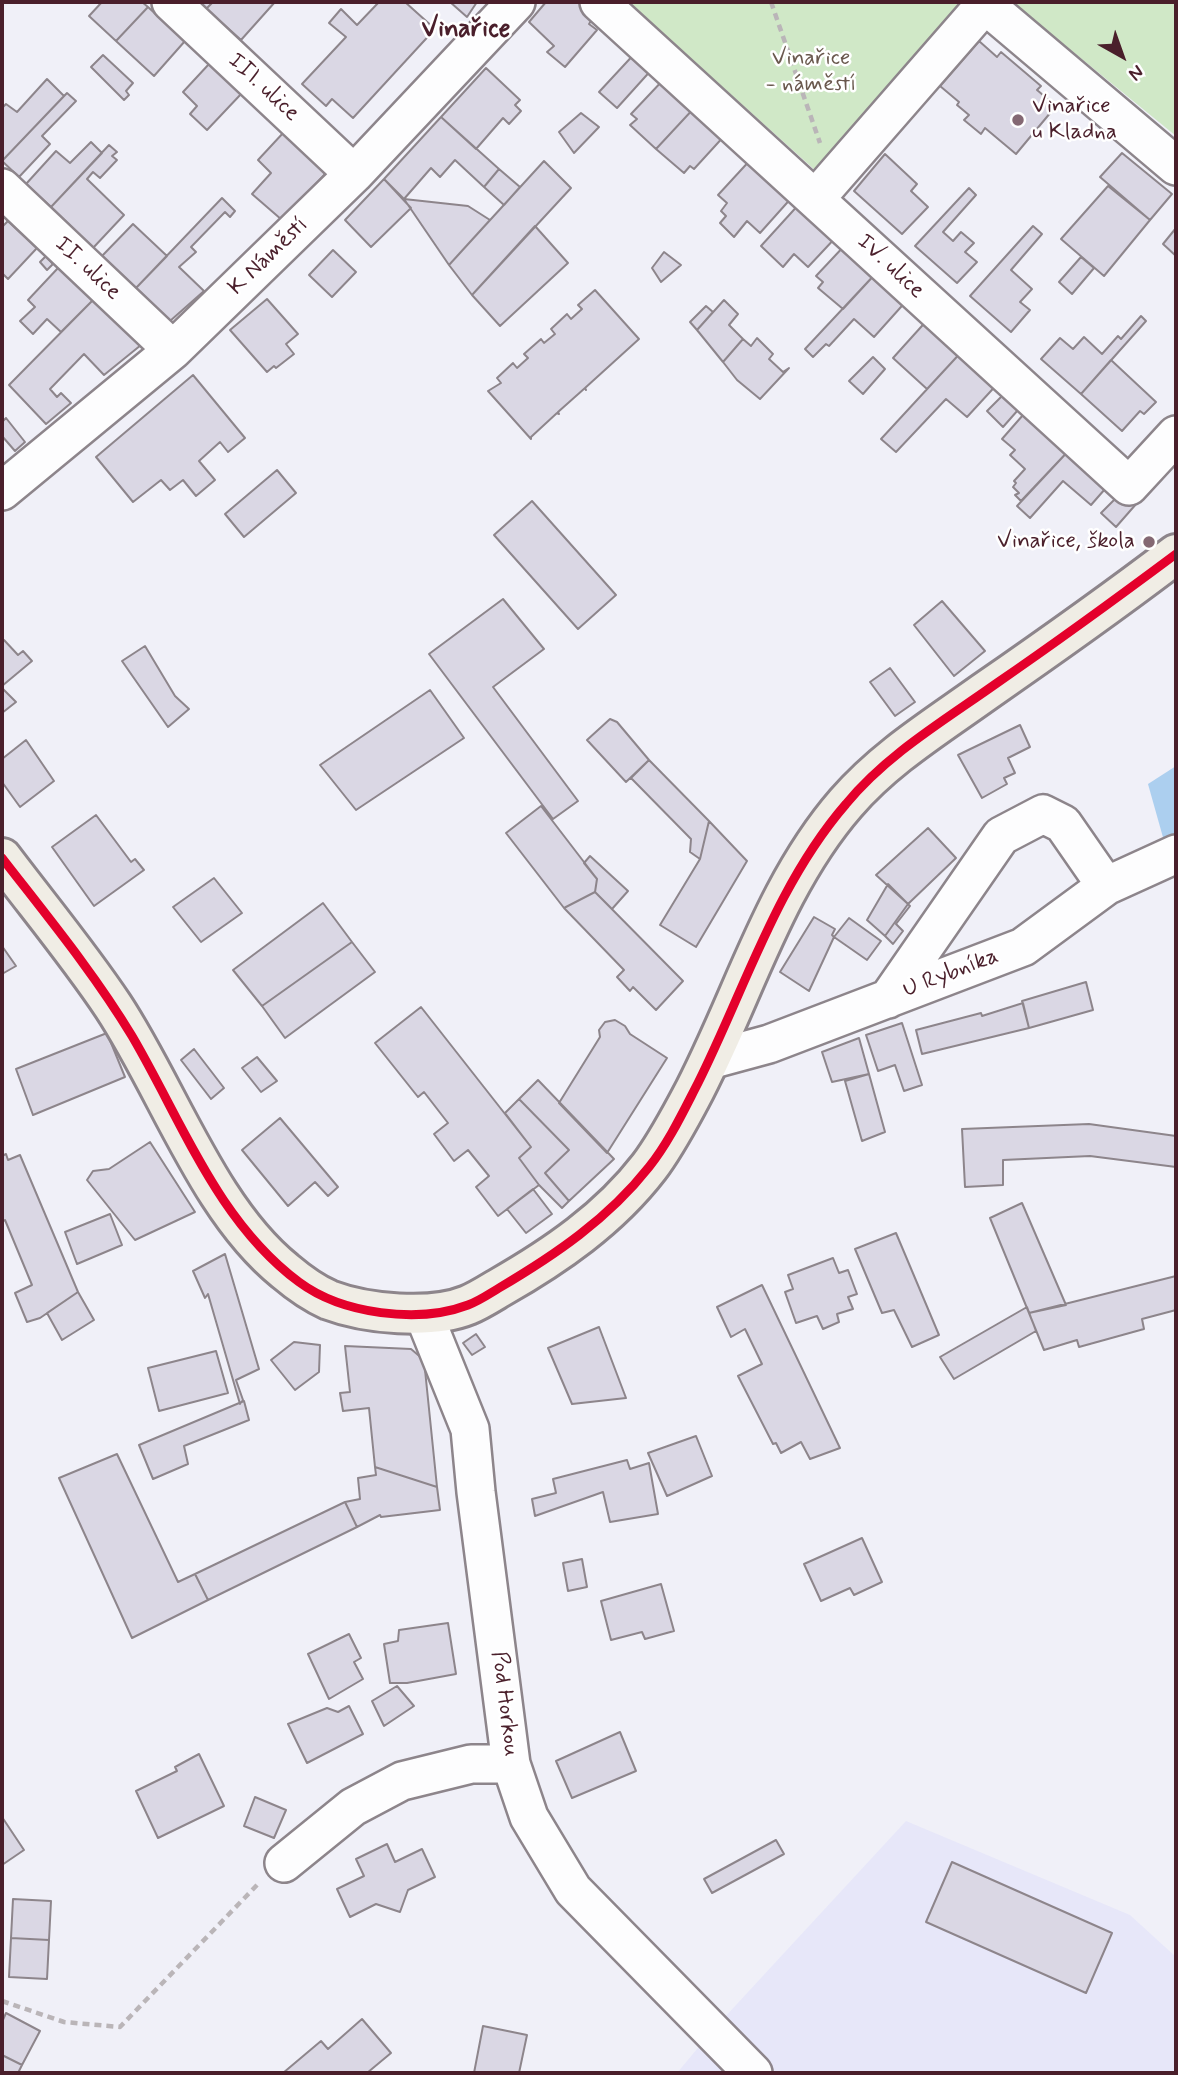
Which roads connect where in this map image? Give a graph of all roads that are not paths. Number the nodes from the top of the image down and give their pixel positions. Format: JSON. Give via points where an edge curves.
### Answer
{"nodes":[{"id":1,"x":172,"y":2,"type":"edge"},
{"id":2,"x":516,"y":2,"type":"edge"},
{"id":3,"x":599,"y":2,"type":"edge"},
{"id":4,"x":985,"y":3,"type":"edge"},
{"id":5,"x":1176,"y":166,"type":"edge"},
{"id":6,"x":354,"y":174,"type":"junction"},
{"id":7,"x":2,"y":188,"type":"edge"},
{"id":8,"x":824,"y":188,"type":"junction"},
{"id":9,"x":173,"y":350,"type":"junction"},
{"id":10,"x":1176,"y":435,"type":"edge"},
{"id":11,"x":2,"y":491,"type":"edge"},
{"id":12,"x":1176,"y":554,"type":"edge"},
{"id":13,"x":1176,"y":854,"type":"edge"},
{"id":14,"x":2,"y":858,"type":"edge"},
{"id":15,"x":1106,"y":886,"type":"junction"},
{"id":16,"x":888,"y":999,"type":"junction"},
{"id":17,"x":710,"y":1060,"type":"junction"},
{"id":18,"x":424,"y":1315,"type":"junction"},
{"id":19,"x":511,"y":1765,"type":"junction"},
{"id":20,"x":284,"y":1863,"type":"road end"},
{"id":21,"x":753,"y":2073,"type":"edge"}],
"edges":[{"from":1,"to":6,"type":"street","name":"III. ulice"},
{"from":2,"to":6,"type":"street","name":"K Náměstí"},
{"from":3,"to":8,"type":"street","name":"IV. ulice"},
{"from":4,"to":5,"type":"street"},
{"from":4,"to":8,"type":"street"},
{"from":6,"to":9,"type":"street","name":"K Náměstí"},
{"from":7,"to":9,"type":"street","name":"II. ulice"},
{"from":8,"to":10,"type":"street","name":"IV. ulice","via":[[1129,486]]},
{"from":9,"to":11,"type":"street","name":"K Náměstí"},
{"from":12,"to":17,"type":"main road","via":[[920,735],[861,787],[820,835],[796,874]]},
{"from":13,"to":15,"type":"street","name":"U Rybníka"},
{"from":14,"to":18,"type":"main road","via":[[113,1006],[242,1229],[281,1269],[324,1298],[348,1306]]},
{"from":15,"to":16,"type":"street","name":"U Rybníka","via":[[1023,947]]},
{"from":15,"to":16,"type":"street","via":[[1063,824],[1043,814],[1001,836]]},
{"from":16,"to":17,"type":"street","name":"U Rybníka","via":[[769,1044]]},
{"from":17,"to":18,"type":"main road","via":[[653,1162],[593,1225],[528,1272],[468,1306]]},
{"from":18,"to":19,"type":"street","name":"Pod Horkou","via":[[470,1429]]},
{"from":19,"to":20,"type":"street","via":[[471,1764],[401,1781],[353,1807]]},
{"from":19,"to":21,"type":"street","name":"Pod Horkou","via":[[530,1817],[573,1890]]}]}
